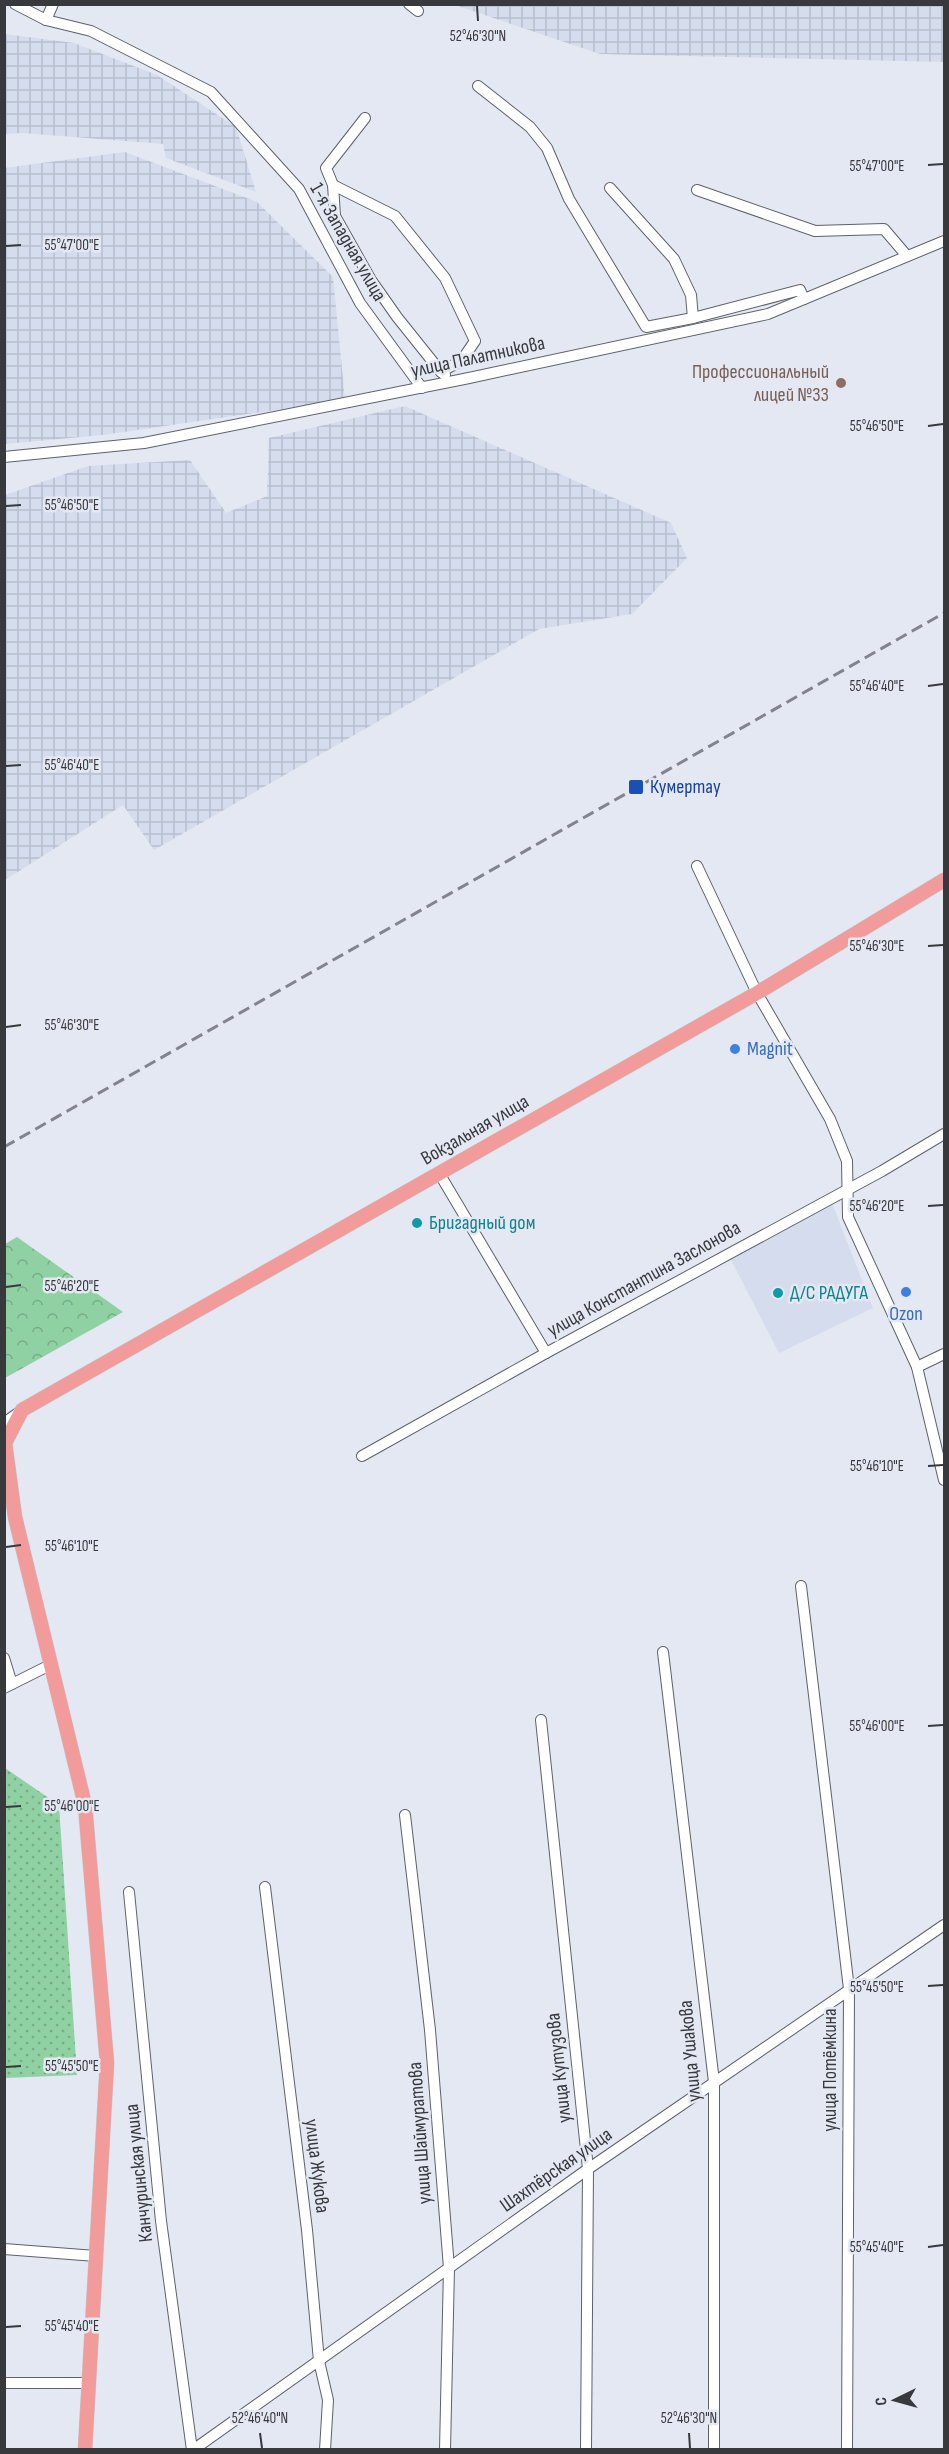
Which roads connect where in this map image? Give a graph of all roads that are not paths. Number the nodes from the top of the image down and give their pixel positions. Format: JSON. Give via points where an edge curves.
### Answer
{"nodes":[{"id":1,"x":15,"y":4,"type":"edge"},
{"id":2,"x":53,"y":4,"type":"edge"},
{"id":3,"x":46,"y":20,"type":"junction"},
{"id":4,"x":478,"y":86,"type":"dead end"},
{"id":5,"x":365,"y":118,"type":"dead end"},
{"id":6,"x":333,"y":185,"type":"junction"},
{"id":7,"x":610,"y":188,"type":"dead end"},
{"id":8,"x":697,"y":190,"type":"dead end"},
{"id":9,"x":945,"y":241,"type":"edge"},
{"id":10,"x":907,"y":256,"type":"junction"},
{"id":11,"x":804,"y":299,"type":"junction"},
{"id":12,"x":693,"y":318,"type":"junction"},
{"id":13,"x":441,"y":372,"type":"junction"},
{"id":14,"x":452,"y":382,"type":"junction"},
{"id":15,"x":422,"y":388,"type":"junction"},
{"id":16,"x":4,"y":457,"type":"edge"},
{"id":17,"x":697,"y":866,"type":"dead end"},
{"id":18,"x":945,"y":880,"type":"edge"},
{"id":19,"x":757,"y":993,"type":"junction"},
{"id":20,"x":945,"y":1134,"type":"edge"},
{"id":21,"x":439,"y":1173,"type":"junction"},
{"id":22,"x":848,"y":1188,"type":"junction"},
{"id":23,"x":546,"y":1353,"type":"junction"},
{"id":24,"x":945,"y":1353,"type":"edge"},
{"id":25,"x":917,"y":1367,"type":"junction"},
{"id":26,"x":22,"y":1410,"type":"junction"},
{"id":27,"x":4,"y":1423,"type":"edge"},
{"id":28,"x":362,"y":1456,"type":"dead end"},
{"id":29,"x":945,"y":1480,"type":"edge"},
{"id":30,"x":801,"y":1586,"type":"dead end"},
{"id":31,"x":663,"y":1652,"type":"dead end"},
{"id":32,"x":4,"y":1658,"type":"edge"},
{"id":33,"x":50,"y":1665,"type":"junction"},
{"id":34,"x":8,"y":1686,"type":"edge"},
{"id":35,"x":541,"y":1720,"type":"dead end"},
{"id":36,"x":405,"y":1815,"type":"dead end"},
{"id":37,"x":265,"y":1887,"type":"dead end"},
{"id":38,"x":129,"y":1892,"type":"dead end"},
{"id":39,"x":945,"y":1925,"type":"edge"},
{"id":40,"x":849,"y":1989,"type":"junction"},
{"id":41,"x":714,"y":2082,"type":"junction"},
{"id":42,"x":588,"y":2169,"type":"junction"},
{"id":43,"x":4,"y":2249,"type":"edge"},
{"id":44,"x":96,"y":2256,"type":"junction"},
{"id":45,"x":449,"y":2268,"type":"junction"},
{"id":46,"x":319,"y":2361,"type":"junction"},
{"id":47,"x":4,"y":2383,"type":"edge"},
{"id":48,"x":89,"y":2383,"type":"junction"},
{"id":49,"x":85,"y":2450,"type":"edge"},
{"id":50,"x":192,"y":2450,"type":"edge"},
{"id":51,"x":326,"y":2450,"type":"edge"},
{"id":52,"x":445,"y":2450,"type":"edge"},
{"id":53,"x":586,"y":2450,"type":"edge"},
{"id":54,"x":714,"y":2450,"type":"edge"},
{"id":55,"x":847,"y":2450,"type":"edge"}],
"edges":[{"from":1,"to":3,"type":"street","name":"1-я Западная улица"},
{"from":2,"to":3,"type":"street"},
{"from":3,"to":15,"type":"street","name":"1-я Западная улица","via":[[91,31],[211,92],[299,189],[360,303]]},
{"from":4,"to":12,"type":"street","via":[[530,127],[547,148],[569,199],[646,327]]},
{"from":5,"to":6,"type":"street","via":[[326,168]]},
{"from":6,"to":13,"type":"street","via":[[335,216],[371,280]]},
{"from":6,"to":13,"type":"street","via":[[395,216],[445,278],[475,341],[462,360]]},
{"from":7,"to":12,"type":"street","via":[[674,259],[690,295]]},
{"from":8,"to":10,"type":"street","via":[[815,231],[884,229]]},
{"from":9,"to":10,"type":"street","name":"улица Палатникова"},
{"from":10,"to":11,"type":"street","name":"улица Палатникова"},
{"from":11,"to":12,"type":"street","via":[[800,290]]},
{"from":11,"to":14,"type":"street","name":"улица Палатникова","via":[[768,314]]},
{"from":13,"to":14,"type":"street"},
{"from":14,"to":15,"type":"street","name":"улица Палатникова"},
{"from":15,"to":16,"type":"street","name":"улица Палатникова","via":[[144,443]]},
{"from":17,"to":19,"type":"street"},
{"from":18,"to":19,"type":"main road","name":"Вокзальная улица"},
{"from":19,"to":21,"type":"main road","name":"Вокзальная улица"},
{"from":19,"to":22,"type":"street","via":[[830,1119],[847,1161]]},
{"from":20,"to":22,"type":"street","name":"улица Константина Заслонова"},
{"from":21,"to":23,"type":"street"},
{"from":21,"to":26,"type":"main road","name":"Вокзальная улица"},
{"from":22,"to":23,"type":"street","name":"улица Константина Заслонова"},
{"from":22,"to":25,"type":"street","via":[[848,1217]]},
{"from":23,"to":28,"type":"street","name":"улица Константина Заслонова"},
{"from":24,"to":25,"type":"street"},
{"from":25,"to":29,"type":"street"},
{"from":26,"to":27,"type":"street"},
{"from":26,"to":33,"type":"main road","via":[[5,1443],[15,1517]]},
{"from":30,"to":40,"type":"street","name":"улица Потёмкина"},
{"from":31,"to":41,"type":"street","name":"улица Ушакова"},
{"from":32,"to":34,"type":"street"},
{"from":33,"to":34,"type":"street"},
{"from":33,"to":44,"type":"main road","via":[[86,1805],[107,2063]]},
{"from":35,"to":42,"type":"street","name":"улица Кутузова"},
{"from":36,"to":45,"type":"street","name":"улица Шаймуратова","via":[[430,2030]]},
{"from":37,"to":46,"type":"street","name":"улица Жукова","via":[[306,2218]]},
{"from":38,"to":50,"type":"street","name":"Канчуринская улица","via":[[161,2221]]},
{"from":39,"to":40,"type":"street","name":"Шахтёрская улица"},
{"from":40,"to":41,"type":"street","name":"Шахтёрская улица"},
{"from":40,"to":55,"type":"street","name":"улица Потёмкина"},
{"from":41,"to":42,"type":"street","name":"Шахтёрская улица"},
{"from":41,"to":54,"type":"street","name":"улица Ушакова"},
{"from":42,"to":45,"type":"street","name":"Шахтёрская улица"},
{"from":42,"to":53,"type":"street","name":"улица Кутузова"},
{"from":43,"to":44,"type":"street"},
{"from":44,"to":48,"type":"main road"},
{"from":45,"to":46,"type":"street","name":"Шахтёрская улица"},
{"from":45,"to":52,"type":"street","name":"улица Шаймуратова"},
{"from":46,"to":50,"type":"street","name":"Шахтёрская улица"},
{"from":46,"to":51,"type":"street","name":"улица Жукова","via":[[328,2400]]},
{"from":47,"to":48,"type":"street"},
{"from":48,"to":49,"type":"main road"}]}
